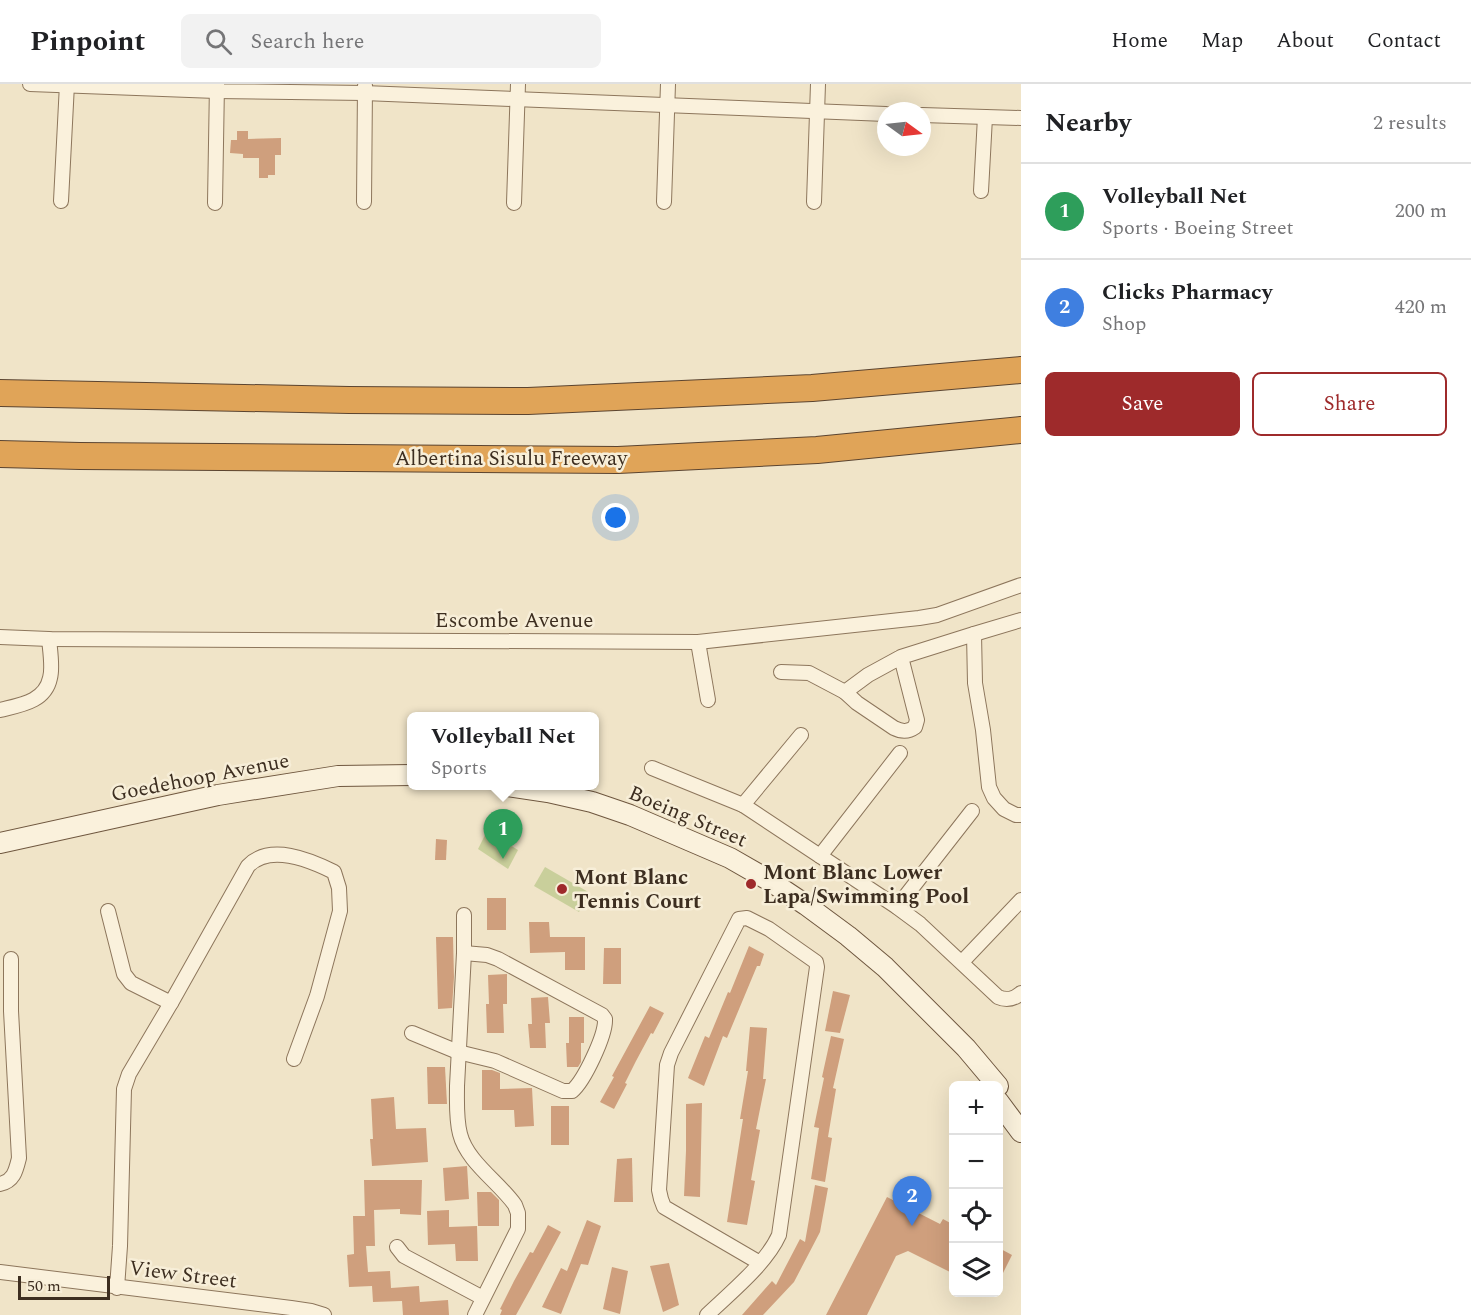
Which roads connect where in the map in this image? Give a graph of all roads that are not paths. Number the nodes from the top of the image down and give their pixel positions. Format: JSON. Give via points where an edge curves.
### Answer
{"nodes":[{"id":1,"x":30,"y":84,"type":"edge"},
{"id":2,"x":518,"y":84,"type":"edge"},
{"id":3,"x":668,"y":84,"type":"edge"},
{"id":4,"x":818,"y":84,"type":"edge"},
{"id":5,"x":67,"y":85,"type":"edge"},
{"id":6,"x":217,"y":88,"type":"edge"},
{"id":7,"x":364,"y":88,"type":"edge"},
{"id":8,"x":517,"y":99,"type":"junction"},
{"id":9,"x":667,"y":106,"type":"junction"},
{"id":10,"x":817,"y":111,"type":"junction"},
{"id":11,"x":877,"y":114,"type":"edge"},
{"id":12,"x":931,"y":115,"type":"edge"},
{"id":13,"x":985,"y":117,"type":"junction"},
{"id":14,"x":1021,"y":118,"type":"edge"},
{"id":15,"x":981,"y":191,"type":"dead end"},
{"id":16,"x":61,"y":201,"type":"dead end"},
{"id":17,"x":364,"y":202,"type":"dead end"},
{"id":18,"x":664,"y":202,"type":"dead end"},
{"id":19,"x":814,"y":202,"type":"dead end"},
{"id":20,"x":215,"y":203,"type":"dead end"},
{"id":21,"x":514,"y":203,"type":"dead end"},
{"id":22,"x":1021,"y":370,"type":"edge"},
{"id":23,"x":0,"y":393,"type":"edge"},
{"id":24,"x":1021,"y":430,"type":"edge"},
{"id":25,"x":0,"y":454,"type":"edge"},
{"id":26,"x":1021,"y":585,"type":"edge"},
{"id":27,"x":1021,"y":620,"type":"edge"},
{"id":28,"x":974,"y":634,"type":"junction"},
{"id":29,"x":0,"y":637,"type":"edge"},
{"id":30,"x":49,"y":639,"type":"junction"},
{"id":31,"x":698,"y":642,"type":"junction"},
{"id":32,"x":901,"y":657,"type":"junction"},
{"id":33,"x":781,"y":672,"type":"dead end"},
{"id":34,"x":845,"y":692,"type":"junction"},
{"id":35,"x":708,"y":700,"type":"dead end"},
{"id":36,"x":0,"y":710,"type":"edge"},
{"id":37,"x":801,"y":735,"type":"dead end"},
{"id":38,"x":900,"y":753,"type":"dead end"},
{"id":39,"x":652,"y":768,"type":"dead end"},
{"id":40,"x":407,"y":775,"type":"edge"},
{"id":41,"x":534,"y":790,"type":"edge"},
{"id":42,"x":743,"y":805,"type":"junction"},
{"id":43,"x":972,"y":811,"type":"dead end"},
{"id":44,"x":1021,"y":815,"type":"edge"},
{"id":45,"x":0,"y":843,"type":"edge"},
{"id":46,"x":820,"y":856,"type":"junction"},
{"id":47,"x":1021,"y":900,"type":"edge"},
{"id":48,"x":897,"y":907,"type":"junction"},
{"id":49,"x":108,"y":911,"type":"dead end"},
{"id":50,"x":464,"y":915,"type":"dead end"},
{"id":51,"x":464,"y":953,"type":"junction"},
{"id":52,"x":11,"y":959,"type":"dead end"},
{"id":53,"x":962,"y":962,"type":"junction"},
{"id":54,"x":1019,"y":994,"type":"edge"},
{"id":55,"x":171,"y":1003,"type":"junction"},
{"id":56,"x":5,"y":1012,"type":"edge"},
{"id":57,"x":412,"y":1033,"type":"dead end"},
{"id":58,"x":966,"y":1048,"type":"junction"},
{"id":59,"x":458,"y":1052,"type":"junction"},
{"id":60,"x":294,"y":1059,"type":"dead end"},
{"id":61,"x":985,"y":1081,"type":"edge"},
{"id":62,"x":994,"y":1081,"type":"edge"},
{"id":63,"x":1003,"y":1092,"type":"edge"},
{"id":64,"x":1003,"y":1107,"type":"edge"},
{"id":65,"x":1021,"y":1112,"type":"edge"},
{"id":66,"x":1021,"y":1132,"type":"edge"},
{"id":67,"x":0,"y":1184,"type":"edge"},
{"id":68,"x":397,"y":1247,"type":"dead end"},
{"id":69,"x":760,"y":1263,"type":"junction"},
{"id":70,"x":0,"y":1272,"type":"edge"},
{"id":71,"x":117,"y":1288,"type":"junction"},
{"id":72,"x":483,"y":1298,"type":"junction"},
{"id":73,"x":324,"y":1315,"type":"edge"},
{"id":74,"x":476,"y":1315,"type":"edge"},
{"id":75,"x":707,"y":1315,"type":"edge"}],
"edges":[{"from":1,"to":5,"type":"street"},
{"from":2,"to":8,"type":"street"},
{"from":3,"to":9,"type":"street"},
{"from":4,"to":10,"type":"street"},
{"from":5,"to":6,"type":"street"},
{"from":5,"to":16,"type":"street"},
{"from":6,"to":7,"type":"street"},
{"from":6,"to":20,"type":"street"},
{"from":7,"to":8,"type":"street"},
{"from":7,"to":17,"type":"street"},
{"from":8,"to":9,"type":"street"},
{"from":8,"to":21,"type":"street"},
{"from":9,"to":10,"type":"street"},
{"from":9,"to":18,"type":"street"},
{"from":10,"to":11,"type":"street"},
{"from":10,"to":19,"type":"street"},
{"from":12,"to":13,"type":"street"},
{"from":13,"to":14,"type":"street"},
{"from":13,"to":15,"type":"street"},
{"from":22,"to":23,"type":"highway","via":[[812,388],[528,401]]},
{"from":24,"to":25,"type":"highway","name":"Albertina Sisulu Freeway","via":[[817,450],[618,460]]},
{"from":26,"to":31,"type":"street","name":"Escombe Avenue","via":[[937,615]]},
{"from":27,"to":28,"type":"street"},
{"from":28,"to":32,"type":"street"},
{"from":28,"to":44,"type":"street","via":[[975,683],[989,787],[1004,809]]},
{"from":29,"to":30,"type":"street","name":"Escombe Avenue"},
{"from":30,"to":31,"type":"street","name":"Escombe Avenue"},
{"from":30,"to":36,"type":"street","via":[[51,677],[46,689],[33,700]]},
{"from":31,"to":35,"type":"street"},
{"from":32,"to":34,"type":"street"},
{"from":32,"to":34,"type":"street","via":[[917,720],[910,731],[894,728]]},
{"from":33,"to":34,"type":"street","via":[[809,673]]},
{"from":37,"to":42,"type":"street"},
{"from":38,"to":46,"type":"street"},
{"from":39,"to":42,"type":"street"},
{"from":40,"to":45,"type":"main road","name":"Goedehoop Avenue","via":[[338,776],[229,793]]},
{"from":41,"to":58,"type":"main road","name":"Boeing Street","via":[[592,802],[630,816],[730,858],[770,881],[885,967]]},
{"from":42,"to":46,"type":"street"},
{"from":43,"to":48,"type":"street"},
{"from":46,"to":48,"type":"street"},
{"from":47,"to":53,"type":"street"},
{"from":48,"to":53,"type":"street"},
{"from":49,"to":55,"type":"street","via":[[128,980]]},
{"from":50,"to":51,"type":"street"},
{"from":51,"to":59,"type":"street"},
{"from":51,"to":59,"type":"street","via":[[498,959],[602,1015],[606,1025],[582,1080],[572,1091],[563,1091],[495,1060]]},
{"from":52,"to":56,"type":"street"},
{"from":53,"to":54,"type":"street","via":[[998,997],[1009,999]]},
{"from":55,"to":60,"type":"street","via":[[248,866],[269,856],[311,861],[334,873],[340,911],[317,996]]},
{"from":55,"to":71,"type":"street","via":[[124,1089]]},
{"from":56,"to":67,"type":"street","via":[[19,1158],[16,1172],[7,1183]]},
{"from":57,"to":59,"type":"street"},
{"from":58,"to":61,"type":"main road","name":"Boeing Street"},
{"from":58,"to":62,"type":"main road","name":"Boeing Street"},
{"from":59,"to":72,"type":"street","via":[[457,1108],[463,1144],[510,1198],[518,1213],[518,1229]]},
{"from":63,"to":65,"type":"main road","name":"Boeing Street"},
{"from":64,"to":66,"type":"main road"},
{"from":68,"to":72,"type":"street","via":[[404,1256]]},
{"from":69,"to":69,"type":"street","via":[[664,1207],[659,1190],[666,1065],[739,919],[747,918],[805,954],[817,967],[782,1226],[776,1243]]},
{"from":69,"to":75,"type":"street"},
{"from":70,"to":71,"type":"street","name":"View Street"},
{"from":71,"to":73,"type":"street","name":"View Street"},
{"from":72,"to":74,"type":"street"}]}
